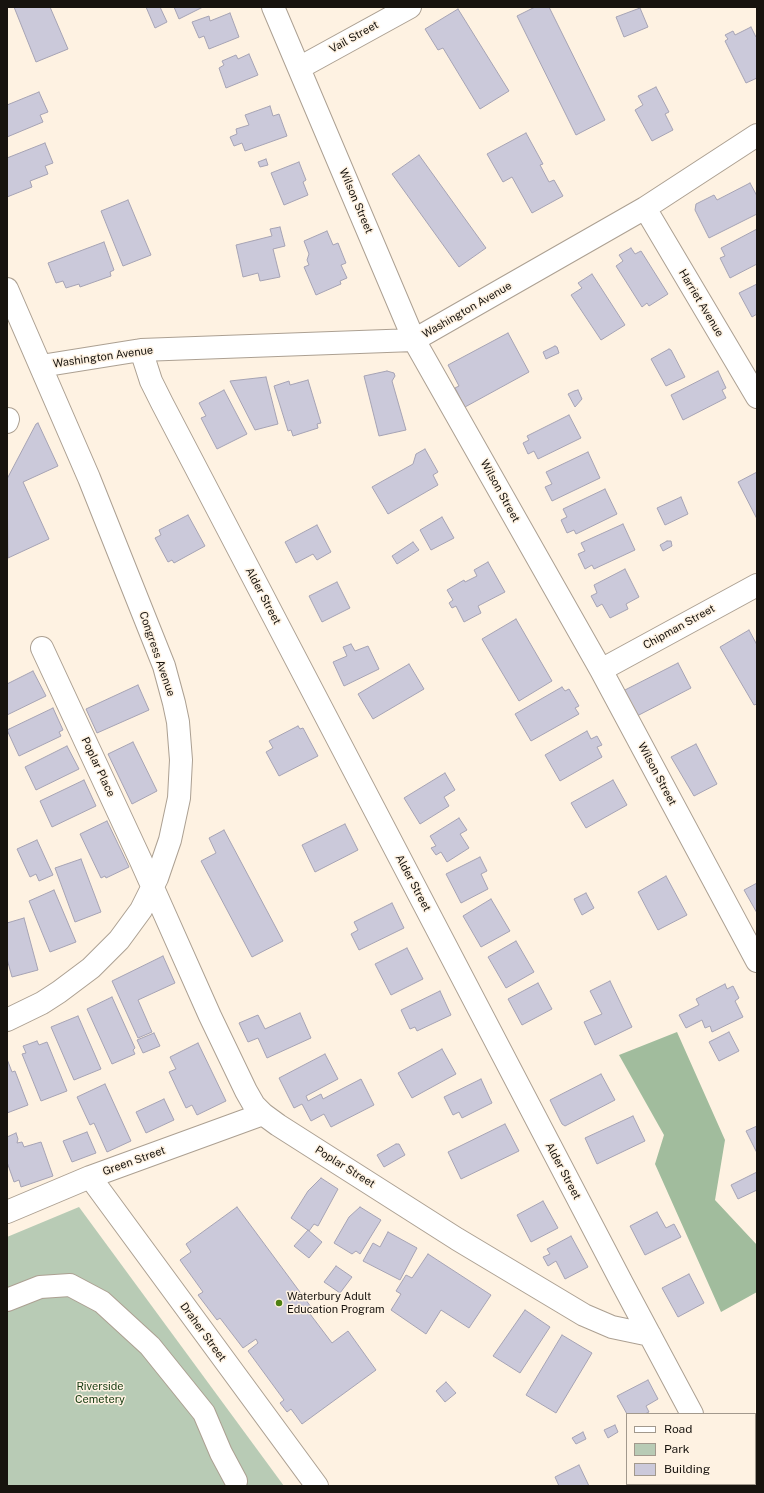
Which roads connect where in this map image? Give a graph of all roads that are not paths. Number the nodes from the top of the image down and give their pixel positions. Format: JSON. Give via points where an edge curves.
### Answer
{"nodes":[{"id":1,"x":273,"y":7,"type":"edge"},
{"id":2,"x":410,"y":7,"type":"edge"},
{"id":3,"x":299,"y":68,"type":"junction"},
{"id":4,"x":757,"y":135,"type":"edge"},
{"id":5,"x":644,"y":208,"type":"junction"},
{"id":6,"x":7,"y":289,"type":"edge"},
{"id":7,"x":414,"y":340,"type":"junction"},
{"id":8,"x":141,"y":350,"type":"junction"},
{"id":9,"x":41,"y":366,"type":"junction"},
{"id":10,"x":757,"y":398,"type":"edge"},
{"id":11,"x":757,"y":584,"type":"edge"},
{"id":12,"x":42,"y":648,"type":"dead end"},
{"id":13,"x":601,"y":670,"type":"junction"},
{"id":14,"x":153,"y":887,"type":"junction"},
{"id":15,"x":752,"y":939,"type":"edge"},
{"id":16,"x":757,"y":961,"type":"edge"},
{"id":17,"x":7,"y":1020,"type":"edge"},
{"id":18,"x":263,"y":1114,"type":"junction"},
{"id":19,"x":90,"y":1177,"type":"junction"},
{"id":20,"x":7,"y":1212,"type":"edge"},
{"id":21,"x":7,"y":1300,"type":"edge"},
{"id":22,"x":650,"y":1334,"type":"junction"},
{"id":23,"x":691,"y":1413,"type":"edge"},
{"id":24,"x":234,"y":1484,"type":"edge"},
{"id":25,"x":728,"y":1485,"type":"edge"},
{"id":26,"x":317,"y":1486,"type":"edge"},
{"id":27,"x":725,"y":1486,"type":"edge"}],
"edges":[{"from":1,"to":3,"type":"street","name":"Wilson Street"},
{"from":2,"to":3,"type":"street","name":"Vail Street"},
{"from":3,"to":7,"type":"street","name":"Wilson Street"},
{"from":4,"to":5,"type":"street","name":"Washington Avenue"},
{"from":5,"to":7,"type":"street","name":"Washington Avenue"},
{"from":5,"to":10,"type":"street","name":"Harriet Avenue"},
{"from":6,"to":9,"type":"street","name":"Congress Avenue"},
{"from":7,"to":8,"type":"street","name":"Washington Avenue"},
{"from":7,"to":13,"type":"street","name":"Wilson Street"},
{"from":8,"to":9,"type":"street","name":"Washington Avenue"},
{"from":8,"to":22,"type":"street","name":"Alder Street","via":[[151,381],[162,403]]},
{"from":9,"to":14,"type":"street","name":"Congress Avenue","via":[[141,605],[164,666],[174,703],[181,760],[179,798],[170,840]]},
{"from":11,"to":13,"type":"street","name":"Chipman Street"},
{"from":12,"to":14,"type":"street","name":"Poplar Place"},
{"from":13,"to":15,"type":"street","name":"Wilson Street"},
{"from":14,"to":17,"type":"street","name":"Congress Avenue","via":[[130,926],[90,968],[48,999]]},
{"from":14,"to":18,"type":"street","name":"Poplar Street","via":[[246,1091]]},
{"from":15,"to":16,"type":"street","name":"Wilson Street"},
{"from":18,"to":19,"type":"street","name":"Green Street"},
{"from":18,"to":22,"type":"street","name":"Poplar Street","via":[[457,1239],[584,1315],[612,1327]]},
{"from":19,"to":20,"type":"street","name":"Green Street"},
{"from":19,"to":26,"type":"street","name":"Draher Street"},
{"from":21,"to":24,"type":"street","via":[[40,1287],[70,1285],[102,1302],[150,1346],[204,1413]]},
{"from":22,"to":23,"type":"street","name":"Alder Street"},
{"from":25,"to":27,"type":"street"}]}
